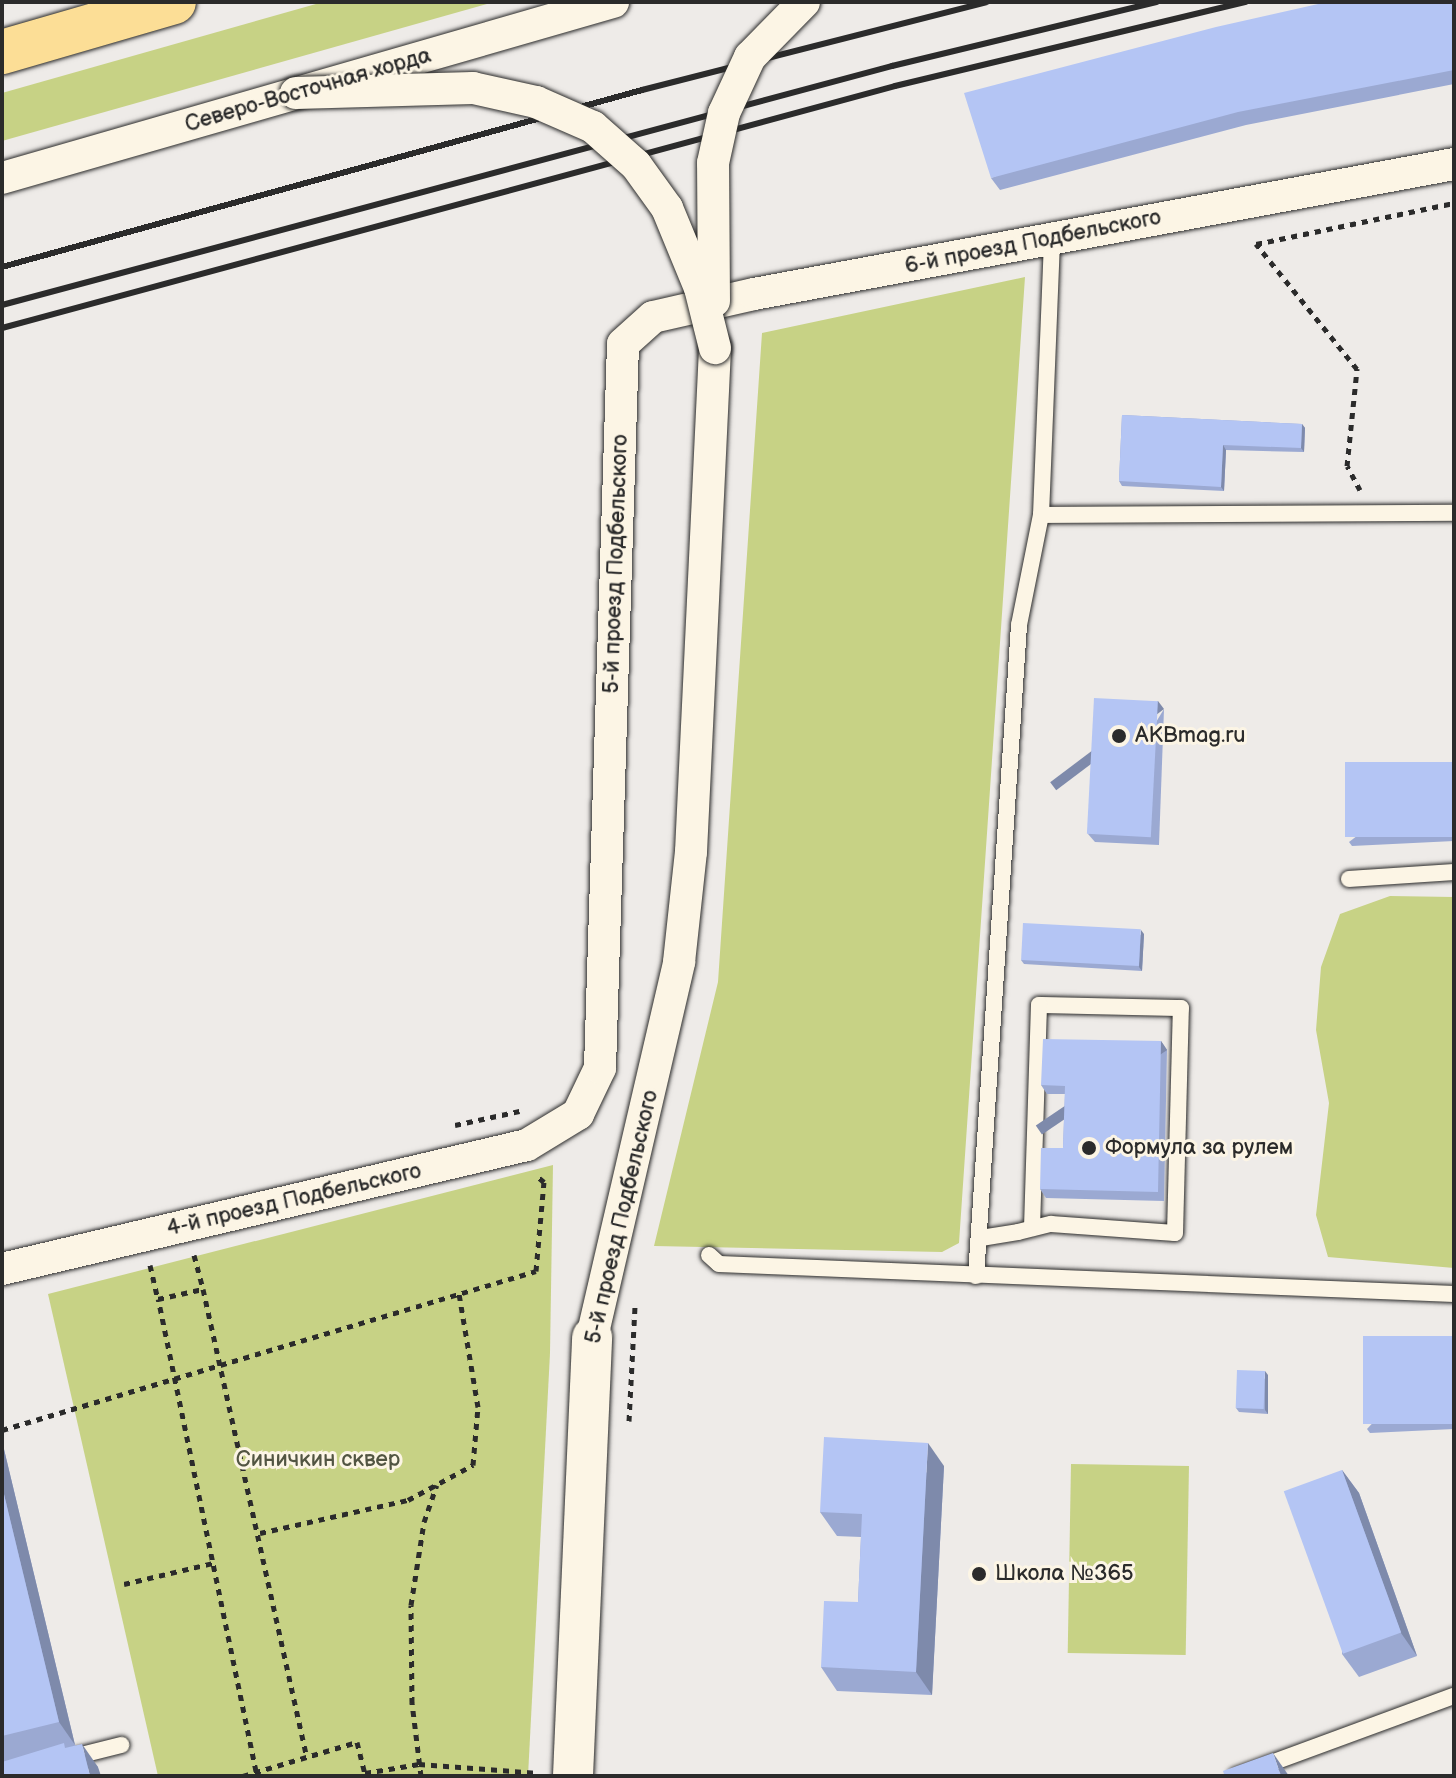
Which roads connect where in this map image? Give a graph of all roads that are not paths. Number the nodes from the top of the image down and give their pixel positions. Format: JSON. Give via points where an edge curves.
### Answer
{"nodes":[{"id":1,"x":174,"y":2,"type":"edge"},
{"id":2,"x":613,"y":2,"type":"edge"},
{"id":3,"x":804,"y":2,"type":"edge"},
{"id":4,"x":2,"y":52,"type":"edge"},
{"id":5,"x":296,"y":93,"type":"junction"},
{"id":6,"x":1454,"y":164,"type":"edge"},
{"id":7,"x":2,"y":178,"type":"edge"},
{"id":8,"x":1052,"y":238,"type":"junction"},
{"id":9,"x":623,"y":344,"type":"joint"},
{"id":10,"x":715,"y":348,"type":"junction"},
{"id":11,"x":1454,"y":513,"type":"edge"},
{"id":12,"x":1041,"y":515,"type":"junction"},
{"id":13,"x":1454,"y":872,"type":"edge"},
{"id":14,"x":1349,"y":879,"type":"dead end"},
{"id":15,"x":578,"y":1114,"type":"joint"},
{"id":16,"x":1032,"y":1228,"type":"junction"},
{"id":17,"x":981,"y":1238,"type":"junction"},
{"id":18,"x":709,"y":1255,"type":"dead end"},
{"id":19,"x":2,"y":1269,"type":"edge"},
{"id":20,"x":976,"y":1276,"type":"junction"},
{"id":21,"x":1454,"y":1294,"type":"edge"},
{"id":22,"x":592,"y":1337,"type":"joint"},
{"id":23,"x":1454,"y":1696,"type":"edge"},
{"id":24,"x":121,"y":1745,"type":"dead end"},
{"id":25,"x":47,"y":1764,"type":"edge"},
{"id":26,"x":560,"y":1775,"type":"edge"},
{"id":27,"x":1236,"y":1776,"type":"edge"}],
"edges":[{"from":1,"to":4,"type":"main road"},
{"from":2,"to":5,"type":"street","name":"Северо-Восточная хорда","bridge":true},
{"from":3,"to":10,"type":"street","bridge":true,"via":[[750,57],[717,139]]},
{"from":5,"to":7,"type":"street","name":"Северо-Восточная хорда"},
{"from":5,"to":10,"type":"street","bridge":true,"via":[[473,88],[536,102],[593,127],[636,165],[667,208],[700,288]]},
{"from":6,"to":8,"type":"street","name":"6-й проезд Подбельского"},
{"from":8,"to":9,"type":"street","name":"6-й проезд Подбельского","via":[[653,317]]},
{"from":8,"to":12,"type":"lane"},
{"from":9,"to":15,"type":"street","name":"5-й проезд Подбельского","via":[[600,1068]]},
{"from":10,"to":22,"type":"street","name":"5-й проезд Подбельского","via":[[691,852],[679,962]]},
{"from":11,"to":12,"type":"lane"},
{"from":12,"to":17,"type":"lane","via":[[1019,625]]},
{"from":13,"to":14,"type":"lane"},
{"from":15,"to":19,"type":"street","name":"4-й проезд Подбельского","via":[[527,1145]]},
{"from":16,"to":16,"type":"lane","via":[[1051,1224],[1175,1233],[1181,1008],[1039,1005]]},
{"from":16,"to":17,"type":"lane"},
{"from":17,"to":20,"type":"lane"},
{"from":18,"to":20,"type":"lane","via":[[719,1264]]},
{"from":20,"to":21,"type":"lane"},
{"from":22,"to":26,"type":"street","name":"5-й проезд Подбельского"},
{"from":23,"to":27,"type":"lane"},
{"from":24,"to":25,"type":"lane"}]}
